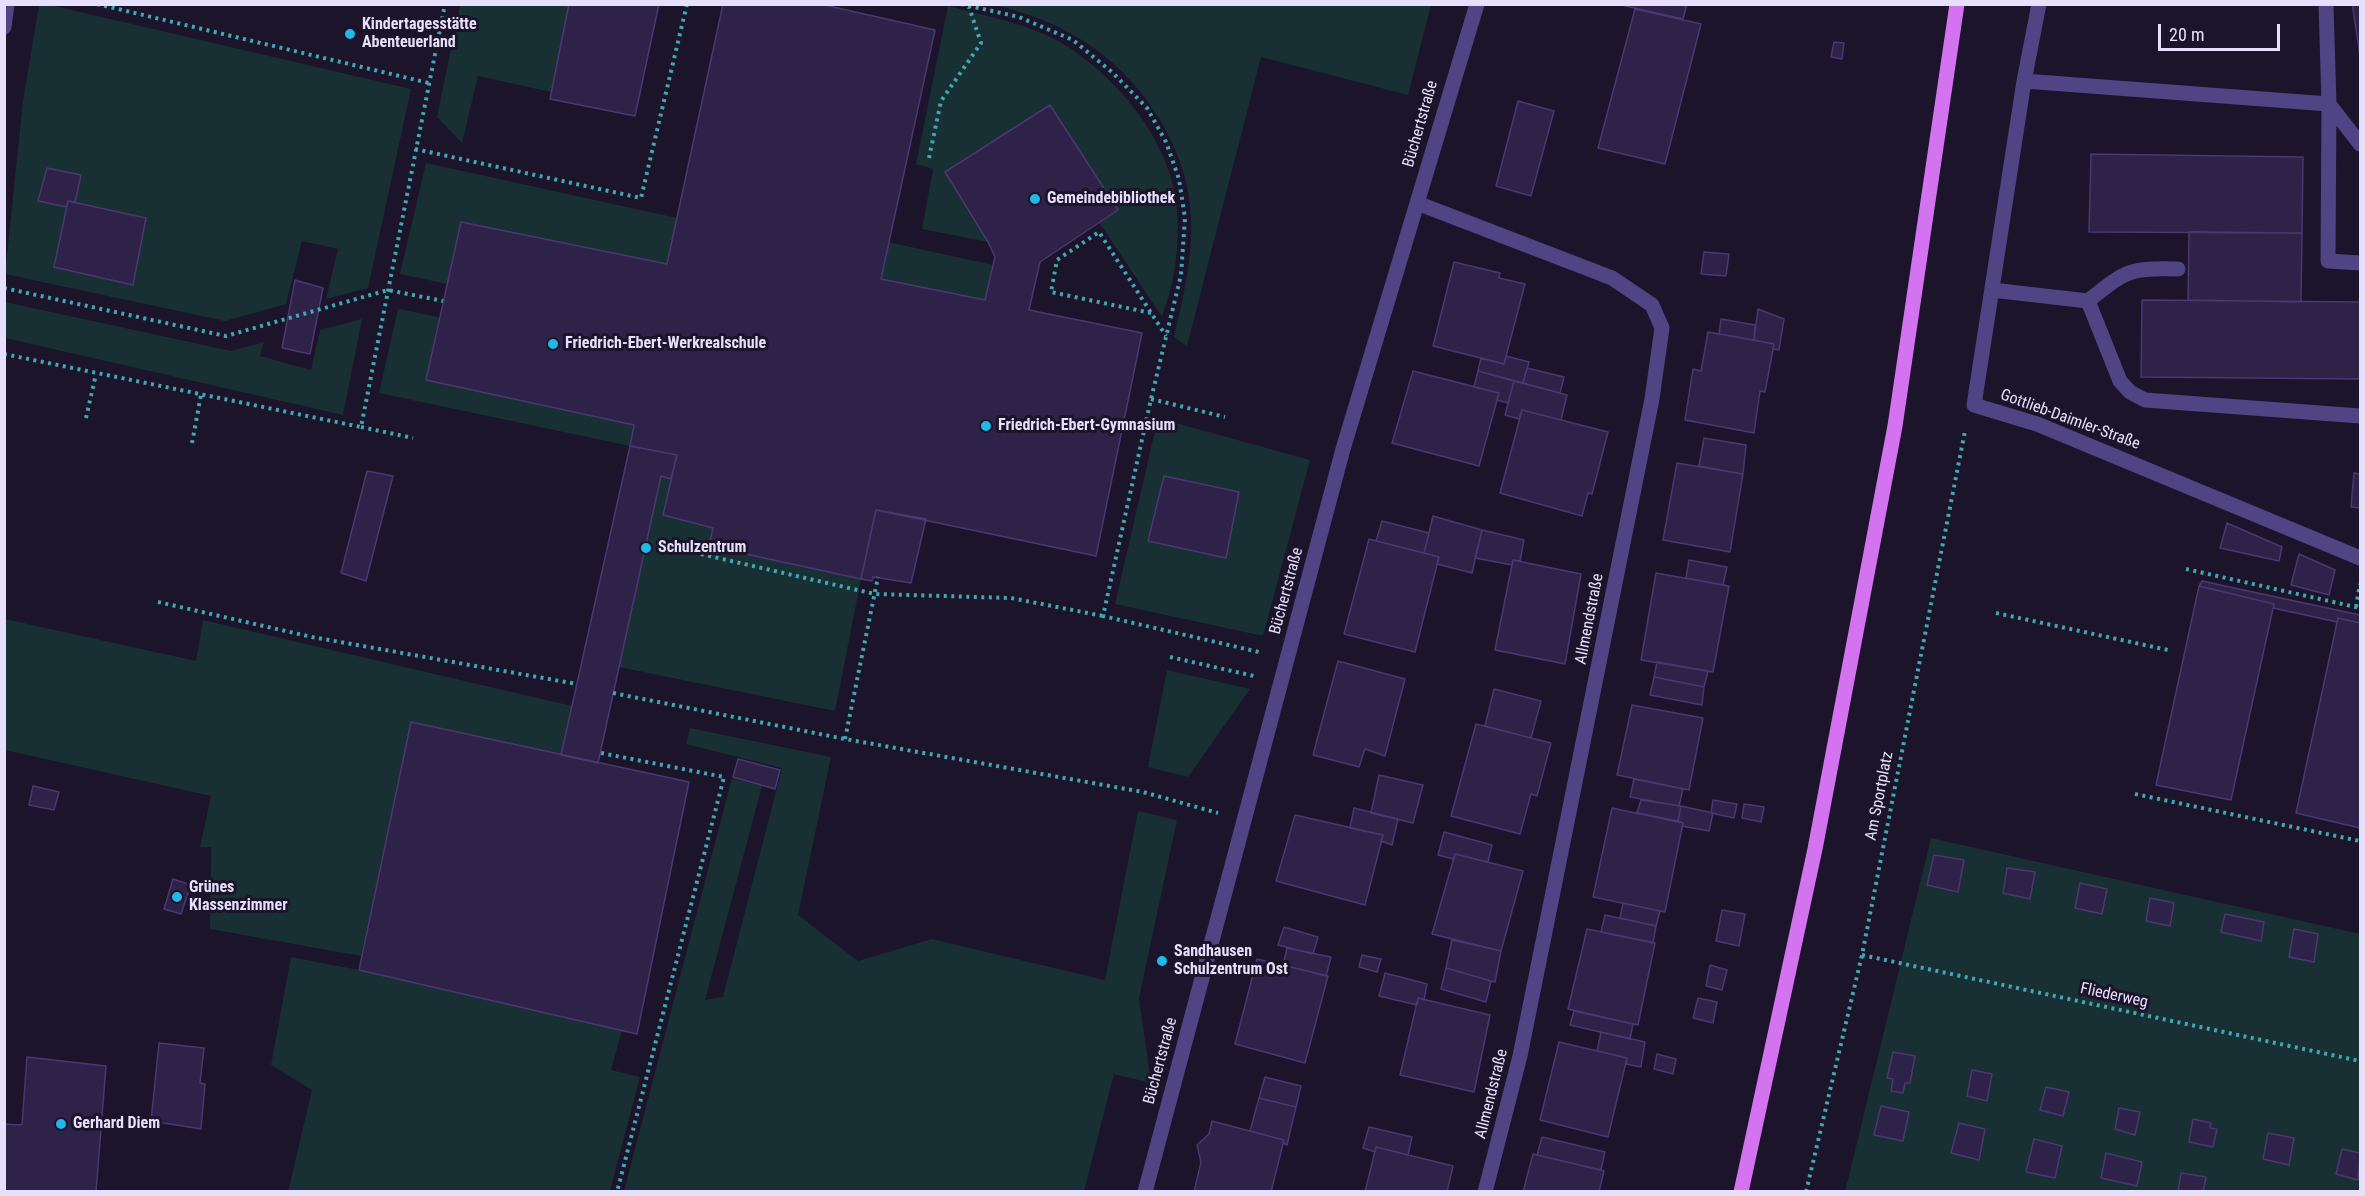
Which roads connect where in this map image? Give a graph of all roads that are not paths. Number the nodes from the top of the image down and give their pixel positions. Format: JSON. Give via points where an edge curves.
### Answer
{"nodes":[{"id":1,"x":7,"y":4,"type":"edge"},
{"id":2,"x":1477,"y":4,"type":"edge"},
{"id":3,"x":1957,"y":4,"type":"edge"},
{"id":4,"x":2038,"y":4,"type":"edge"},
{"id":5,"x":2326,"y":4,"type":"edge"},
{"id":6,"x":4,"y":27,"type":"edge"},
{"id":7,"x":2024,"y":81,"type":"junction"},
{"id":8,"x":2329,"y":104,"type":"junction"},
{"id":9,"x":2361,"y":144,"type":"edge"},
{"id":10,"x":1417,"y":203,"type":"junction"},
{"id":11,"x":2361,"y":263,"type":"edge"},
{"id":12,"x":2178,"y":269,"type":"dead end"},
{"id":13,"x":1992,"y":290,"type":"junction"},
{"id":14,"x":2088,"y":301,"type":"junction"},
{"id":15,"x":2361,"y":416,"type":"edge"},
{"id":16,"x":2361,"y":558,"type":"edge"},
{"id":17,"x":1145,"y":1191,"type":"edge"},
{"id":18,"x":1485,"y":1191,"type":"edge"},
{"id":19,"x":1741,"y":1191,"type":"edge"}],
"edges":[{"from":1,"to":6,"type":"street"},
{"from":2,"to":10,"type":"street","name":"Büchertstraße"},
{"from":3,"to":19,"type":"main road","via":[[1895,426],[1815,849]]},
{"from":4,"to":7,"type":"street","name":"Gottlieb-Daimler-Straße"},
{"from":5,"to":8,"type":"street"},
{"from":7,"to":8,"type":"street"},
{"from":7,"to":13,"type":"street","name":"Gottlieb-Daimler-Straße"},
{"from":8,"to":9,"type":"street"},
{"from":8,"to":11,"type":"street","via":[[2328,261]]},
{"from":10,"to":17,"type":"street","name":"Büchertstraße","via":[[1343,449]]},
{"from":10,"to":18,"type":"street","name":"Allmendstraße","via":[[1612,278],[1652,305],[1662,328],[1650,411],[1520,1056]]},
{"from":12,"to":14,"type":"street","via":[[2128,272]]},
{"from":13,"to":14,"type":"street"},
{"from":13,"to":16,"type":"street","name":"Gottlieb-Daimler-Straße","via":[[1974,405],[2037,424]]},
{"from":14,"to":15,"type":"street","via":[[2120,381],[2145,400]]}]}
